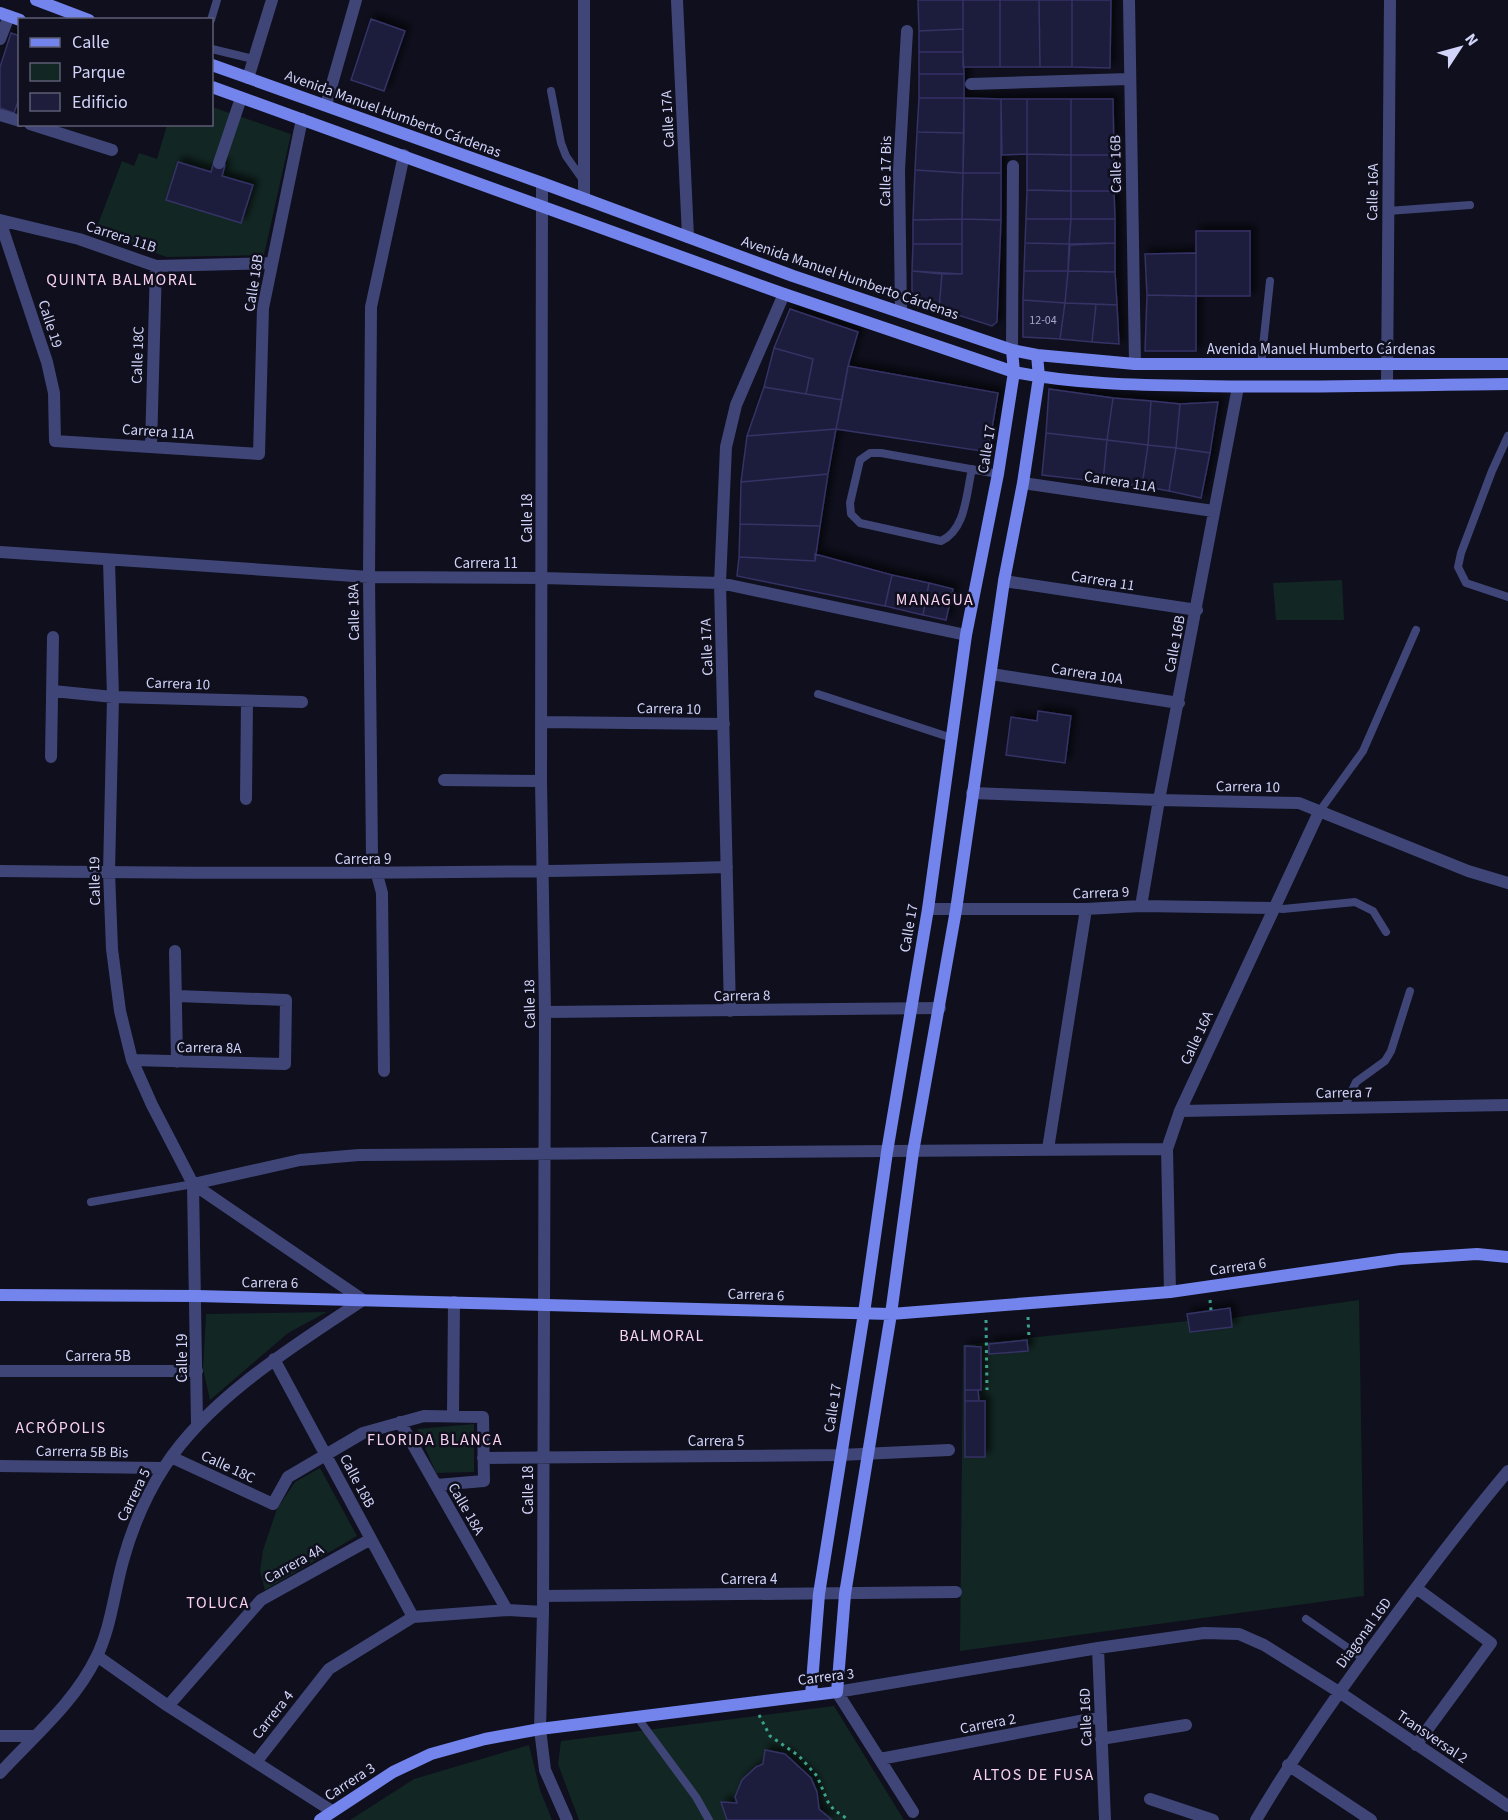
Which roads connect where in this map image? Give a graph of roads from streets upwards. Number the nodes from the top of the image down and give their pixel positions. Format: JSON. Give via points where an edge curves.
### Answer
{"nodes":[{"id":1,"x":36,"y":0,"type":"edge"},
{"id":2,"x":272,"y":0,"type":"edge"},
{"id":3,"x":356,"y":0,"type":"edge"},
{"id":4,"x":584,"y":0,"type":"edge"},
{"id":5,"x":677,"y":0,"type":"edge"},
{"id":6,"x":1129,"y":0,"type":"edge"},
{"id":7,"x":1390,"y":0,"type":"edge"},
{"id":8,"x":10,"y":16,"type":"edge"},
{"id":9,"x":84,"y":18,"type":"edge"},
{"id":10,"x":907,"y":31,"type":"dead end"},
{"id":11,"x":0,"y":39,"type":"edge"},
{"id":12,"x":213,"y":65,"type":"edge"},
{"id":13,"x":248,"y":78,"type":"junction"},
{"id":14,"x":1129,"y":80,"type":"junction"},
{"id":15,"x":971,"y":84,"type":"dead end"},
{"id":16,"x":213,"y":87,"type":"edge"},
{"id":17,"x":240,"y":98,"type":"junction"},
{"id":18,"x":326,"y":105,"type":"junction"},
{"id":19,"x":0,"y":115,"type":"edge"},
{"id":20,"x":302,"y":119,"type":"junction"},
{"id":21,"x":18,"y":120,"type":"edge"},
{"id":22,"x":36,"y":126,"type":"edge"},
{"id":23,"x":112,"y":150,"type":"dead end"},
{"id":24,"x":404,"y":155,"type":"junction"},
{"id":25,"x":219,"y":163,"type":"dead end"},
{"id":26,"x":1013,"y":166,"type":"dead end"},
{"id":27,"x":542,"y":183,"type":"junction"},
{"id":28,"x":584,"y":199,"type":"junction"},
{"id":29,"x":541,"y":207,"type":"junction"},
{"id":30,"x":0,"y":220,"type":"edge"},
{"id":31,"x":688,"y":237,"type":"junction"},
{"id":32,"x":271,"y":263,"type":"junction"},
{"id":33,"x":156,"y":266,"type":"junction"},
{"id":34,"x":784,"y":294,"type":"junction"},
{"id":35,"x":901,"y":311,"type":"junction"},
{"id":36,"x":1012,"y":350,"type":"junction"},
{"id":37,"x":1037,"y":355,"type":"junction"},
{"id":38,"x":1135,"y":364,"type":"junction"},
{"id":39,"x":1508,"y":364,"type":"edge"},
{"id":40,"x":1387,"y":365,"type":"junction"},
{"id":41,"x":1014,"y":372,"type":"junction"},
{"id":42,"x":1039,"y":377,"type":"junction"},
{"id":43,"x":1508,"y":384,"type":"edge"},
{"id":44,"x":1387,"y":385,"type":"junction"},
{"id":45,"x":1238,"y":387,"type":"junction"},
{"id":46,"x":55,"y":441,"type":"joint"},
{"id":47,"x":151,"y":446,"type":"junction"},
{"id":48,"x":259,"y":454,"type":"joint"},
{"id":49,"x":1023,"y":483,"type":"junction"},
{"id":50,"x":1213,"y":512,"type":"junction"},
{"id":51,"x":0,"y":552,"type":"edge"},
{"id":52,"x":108,"y":561,"type":"junction"},
{"id":53,"x":369,"y":577,"type":"junction"},
{"id":54,"x":542,"y":578,"type":"junction"},
{"id":55,"x":1004,"y":581,"type":"junction"},
{"id":56,"x":720,"y":583,"type":"junction"},
{"id":57,"x":1197,"y":610,"type":"junction"},
{"id":58,"x":966,"y":635,"type":"junction"},
{"id":59,"x":53,"y":637,"type":"dead end"},
{"id":60,"x":990,"y":674,"type":"junction"},
{"id":61,"x":53,"y":691,"type":"junction"},
{"id":62,"x":112,"y":697,"type":"junction"},
{"id":63,"x":247,"y":701,"type":"junction"},
{"id":64,"x":302,"y":702,"type":"dead end"},
{"id":65,"x":1179,"y":703,"type":"junction"},
{"id":66,"x":541,"y":722,"type":"junction"},
{"id":67,"x":724,"y":724,"type":"junction"},
{"id":68,"x":51,"y":757,"type":"dead end"},
{"id":69,"x":444,"y":780,"type":"dead end"},
{"id":70,"x":541,"y":781,"type":"junction"},
{"id":71,"x":972,"y":793,"type":"junction"},
{"id":72,"x":246,"y":799,"type":"dead end"},
{"id":73,"x":1159,"y":800,"type":"junction"},
{"id":74,"x":1319,"y":812,"type":"junction"},
{"id":75,"x":727,"y":867,"type":"junction"},
{"id":76,"x":0,"y":871,"type":"edge"},
{"id":77,"x":109,"y":872,"type":"junction"},
{"id":78,"x":541,"y":872,"type":"junction"},
{"id":79,"x":377,"y":874,"type":"junction"},
{"id":80,"x":1508,"y":883,"type":"edge"},
{"id":81,"x":1141,"y":906,"type":"junction"},
{"id":82,"x":1274,"y":908,"type":"junction"},
{"id":83,"x":928,"y":909,"type":"junction"},
{"id":84,"x":1086,"y":909,"type":"junction"},
{"id":85,"x":956,"y":910,"type":"junction"},
{"id":86,"x":175,"y":951,"type":"dead end"},
{"id":87,"x":177,"y":996,"type":"junction"},
{"id":88,"x":910,"y":1008,"type":"junction"},
{"id":89,"x":940,"y":1008,"type":"junction"},
{"id":90,"x":730,"y":1011,"type":"junction"},
{"id":91,"x":545,"y":1012,"type":"junction"},
{"id":92,"x":132,"y":1060,"type":"junction"},
{"id":93,"x":177,"y":1062,"type":"junction"},
{"id":94,"x":384,"y":1071,"type":"dead end"},
{"id":95,"x":1508,"y":1106,"type":"edge"},
{"id":96,"x":1180,"y":1111,"type":"junction"},
{"id":97,"x":1048,"y":1149,"type":"junction"},
{"id":98,"x":1167,"y":1149,"type":"junction"},
{"id":99,"x":887,"y":1152,"type":"junction"},
{"id":100,"x":913,"y":1152,"type":"junction"},
{"id":101,"x":545,"y":1153,"type":"junction"},
{"id":102,"x":193,"y":1184,"type":"junction"},
{"id":103,"x":1508,"y":1257,"type":"edge"},
{"id":104,"x":1170,"y":1292,"type":"junction"},
{"id":105,"x":0,"y":1295,"type":"edge"},
{"id":106,"x":197,"y":1296,"type":"junction"},
{"id":107,"x":363,"y":1300,"type":"junction"},
{"id":108,"x":454,"y":1302,"type":"junction"},
{"id":109,"x":544,"y":1305,"type":"junction"},
{"id":110,"x":864,"y":1313,"type":"junction"},
{"id":111,"x":891,"y":1314,"type":"junction"},
{"id":112,"x":274,"y":1359,"type":"junction"},
{"id":113,"x":0,"y":1371,"type":"edge"},
{"id":114,"x":197,"y":1371,"type":"junction"},
{"id":115,"x":453,"y":1415,"type":"junction"},
{"id":116,"x":400,"y":1422,"type":"junction"},
{"id":117,"x":197,"y":1424,"type":"junction"},
{"id":118,"x":949,"y":1450,"type":"dead end"},
{"id":119,"x":325,"y":1454,"type":"junction"},
{"id":120,"x":840,"y":1455,"type":"junction"},
{"id":121,"x":868,"y":1455,"type":"junction"},
{"id":122,"x":171,"y":1457,"type":"junction"},
{"id":123,"x":483,"y":1458,"type":"junction"},
{"id":124,"x":543,"y":1458,"type":"junction"},
{"id":125,"x":0,"y":1466,"type":"edge"},
{"id":126,"x":163,"y":1468,"type":"junction"},
{"id":127,"x":1508,"y":1471,"type":"edge"},
{"id":128,"x":436,"y":1485,"type":"junction"},
{"id":129,"x":370,"y":1539,"type":"junction"},
{"id":130,"x":1416,"y":1588,"type":"junction"},
{"id":131,"x":956,"y":1592,"type":"dead end"},
{"id":132,"x":819,"y":1594,"type":"junction"},
{"id":133,"x":845,"y":1594,"type":"junction"},
{"id":134,"x":543,"y":1596,"type":"junction"},
{"id":135,"x":507,"y":1610,"type":"junction"},
{"id":136,"x":543,"y":1612,"type":"junction"},
{"id":137,"x":413,"y":1617,"type":"junction"},
{"id":138,"x":1098,"y":1648,"type":"junction"},
{"id":139,"x":97,"y":1656,"type":"junction"},
{"id":140,"x":837,"y":1692,"type":"junction"},
{"id":141,"x":1339,"y":1692,"type":"junction"},
{"id":142,"x":811,"y":1695,"type":"junction"},
{"id":143,"x":168,"y":1706,"type":"junction"},
{"id":144,"x":1101,"y":1718,"type":"junction"},
{"id":145,"x":1186,"y":1725,"type":"dead end"},
{"id":146,"x":540,"y":1729,"type":"junction"},
{"id":147,"x":0,"y":1736,"type":"edge"},
{"id":148,"x":33,"y":1737,"type":"junction"},
{"id":149,"x":1101,"y":1739,"type":"junction"},
{"id":150,"x":1416,"y":1745,"type":"junction"},
{"id":151,"x":880,"y":1759,"type":"junction"},
{"id":152,"x":256,"y":1762,"type":"junction"},
{"id":153,"x":1288,"y":1765,"type":"junction"},
{"id":154,"x":0,"y":1773,"type":"edge"},
{"id":155,"x":1150,"y":1799,"type":"dead end"},
{"id":156,"x":1508,"y":1806,"type":"edge"},
{"id":157,"x":332,"y":1811,"type":"junction"},
{"id":158,"x":913,"y":1812,"type":"dead end"},
{"id":159,"x":320,"y":1820,"type":"edge"},
{"id":160,"x":567,"y":1820,"type":"edge"},
{"id":161,"x":1105,"y":1820,"type":"edge"},
{"id":162,"x":1214,"y":1820,"type":"edge"},
{"id":163,"x":1256,"y":1820,"type":"edge"},
{"id":164,"x":1371,"y":1820,"type":"edge"}],
"edges":[{"from":1,"to":9,"type":"street"},
{"from":2,"to":13,"type":"street"},
{"from":3,"to":18,"type":"street"},
{"from":4,"to":28,"type":"street"},
{"from":5,"to":31,"type":"street","name":"Calle 17A"},
{"from":6,"to":14,"type":"street","name":"Calle 16B"},
{"from":7,"to":40,"type":"street","name":"Calle 16A"},
{"from":8,"to":11,"type":"street"},
{"from":10,"to":35,"type":"street","name":"Calle 17 Bis","via":[[899,170]]},
{"from":12,"to":13,"type":"street","name":"Avenida Manuel Humberto Cárdenas"},
{"from":13,"to":18,"type":"street","name":"Avenida Manuel Humberto Cárdenas"},
{"from":14,"to":15,"type":"street"},
{"from":14,"to":38,"type":"street","name":"Calle 16B"},
{"from":16,"to":17,"type":"street"},
{"from":17,"to":20,"type":"street"},
{"from":17,"to":25,"type":"street"},
{"from":18,"to":27,"type":"street","name":"Avenida Manuel Humberto Cárdenas"},
{"from":19,"to":21,"type":"street"},
{"from":20,"to":24,"type":"street"},
{"from":20,"to":32,"type":"street","name":"Calle 18B"},
{"from":22,"to":23,"type":"street"},
{"from":24,"to":29,"type":"street"},
{"from":24,"to":53,"type":"street","name":"Calle 18A","via":[[371,307]]},
{"from":26,"to":36,"type":"street","name":"Calle 17"},
{"from":27,"to":28,"type":"street","name":"Avenida Manuel Humberto Cárdenas"},
{"from":27,"to":29,"type":"street","name":"Calle 18"},
{"from":28,"to":31,"type":"street","name":"Avenida Manuel Humberto Cárdenas"},
{"from":29,"to":34,"type":"street"},
{"from":29,"to":54,"type":"street","name":"Calle 18"},
{"from":30,"to":33,"type":"street","name":"Carrera 11B","via":[[79,239]]},
{"from":30,"to":46,"type":"street","name":"Calle 19","via":[[47,362],[54,393]]},
{"from":31,"to":35,"type":"street","name":"Avenida Manuel Humberto Cárdenas"},
{"from":32,"to":33,"type":"street","name":"Carrera 11B"},
{"from":32,"to":48,"type":"street","name":"Calle 18B","via":[[263,308]]},
{"from":33,"to":47,"type":"street","name":"Calle 18C"},
{"from":34,"to":41,"type":"street"},
{"from":34,"to":56,"type":"street","name":"Calle 17A","via":[[743,385],[730,425]]},
{"from":35,"to":36,"type":"street","name":"Avenida Manuel Humberto Cárdenas"},
{"from":36,"to":37,"type":"street","name":"Avenida Manuel Humberto Cárdenas"},
{"from":36,"to":41,"type":"street","name":"Calle 17"},
{"from":37,"to":38,"type":"street","name":"Avenida Manuel Humberto Cárdenas"},
{"from":37,"to":42,"type":"street"},
{"from":38,"to":40,"type":"street","name":"Avenida Manuel Humberto Cárdenas"},
{"from":39,"to":40,"type":"street","name":"Avenida Manuel Humberto Cárdenas"},
{"from":40,"to":44,"type":"street","name":"Calle 16A"},
{"from":41,"to":42,"type":"street"},
{"from":41,"to":58,"type":"street","name":"Calle 17"},
{"from":42,"to":45,"type":"street","via":[[1133,385]]},
{"from":42,"to":49,"type":"street"},
{"from":43,"to":44,"type":"street"},
{"from":44,"to":45,"type":"street"},
{"from":45,"to":50,"type":"street","name":"Calle 16B"},
{"from":46,"to":47,"type":"street","name":"Carrera 11A"},
{"from":47,"to":48,"type":"street","name":"Carrera 11A"},
{"from":49,"to":50,"type":"street","name":"Carrera 11A"},
{"from":49,"to":55,"type":"street"},
{"from":50,"to":57,"type":"street","name":"Calle 16B"},
{"from":51,"to":52,"type":"street","name":"Carrera 11"},
{"from":52,"to":53,"type":"street","name":"Carrera 11"},
{"from":52,"to":62,"type":"street","name":"Calle 19"},
{"from":53,"to":54,"type":"street","name":"Carrera 11"},
{"from":53,"to":79,"type":"street","name":"Calle 18A","via":[[372,856]]},
{"from":54,"to":56,"type":"street","name":"Carrera 11"},
{"from":54,"to":66,"type":"street","name":"Calle 18"},
{"from":55,"to":57,"type":"street","name":"Carrera 11"},
{"from":55,"to":60,"type":"street"},
{"from":56,"to":58,"type":"street","name":"Carrera 11"},
{"from":56,"to":67,"type":"street","name":"Calle 17A"},
{"from":57,"to":65,"type":"street","name":"Calle 16B"},
{"from":58,"to":83,"type":"street","name":"Calle 17"},
{"from":59,"to":61,"type":"street"},
{"from":60,"to":65,"type":"street","name":"Carrera 10A"},
{"from":60,"to":71,"type":"street"},
{"from":61,"to":62,"type":"street","name":"Carrera 10"},
{"from":61,"to":68,"type":"street"},
{"from":62,"to":63,"type":"street","name":"Carrera 10"},
{"from":62,"to":77,"type":"street","name":"Calle 19"},
{"from":63,"to":64,"type":"street","name":"Carrera 10"},
{"from":63,"to":72,"type":"street"},
{"from":65,"to":73,"type":"street","name":"Calle 16B"},
{"from":66,"to":67,"type":"street","name":"Carrera 10"},
{"from":66,"to":70,"type":"street","name":"Calle 18"},
{"from":67,"to":75,"type":"street","name":"Calle 17A"},
{"from":69,"to":70,"type":"street"},
{"from":70,"to":78,"type":"street","name":"Calle 18"},
{"from":71,"to":73,"type":"street","name":"Carrera 10"},
{"from":71,"to":85,"type":"street"},
{"from":73,"to":74,"type":"street","name":"Carrera 10","via":[[1299,803]]},
{"from":73,"to":81,"type":"street","name":"Calle 16B"},
{"from":74,"to":80,"type":"street","name":"Carrera 10"},
{"from":74,"to":82,"type":"street","name":"Calle 16A"},
{"from":75,"to":78,"type":"street","name":"Carrera 9"},
{"from":75,"to":90,"type":"street","name":"Calle 17A"},
{"from":76,"to":77,"type":"street","name":"Carrera 9"},
{"from":77,"to":79,"type":"street","name":"Carrera 9"},
{"from":77,"to":92,"type":"street","name":"Calle 19","via":[[112,949],[120,1011]]},
{"from":78,"to":79,"type":"street","name":"Carrera 9"},
{"from":78,"to":91,"type":"street","name":"Calle 18"},
{"from":79,"to":94,"type":"street","name":"Calle 18A","via":[[382,893]]},
{"from":81,"to":82,"type":"street","name":"Carrera 9"},
{"from":81,"to":84,"type":"street","name":"Carrera 9"},
{"from":82,"to":96,"type":"street","name":"Calle 16A"},
{"from":83,"to":85,"type":"street","name":"Carrera 9"},
{"from":83,"to":88,"type":"street","name":"Calle 17"},
{"from":84,"to":85,"type":"street","name":"Carrera 9"},
{"from":84,"to":97,"type":"street"},
{"from":85,"to":89,"type":"street"},
{"from":86,"to":87,"type":"street"},
{"from":87,"to":93,"type":"street"},
{"from":87,"to":93,"type":"street","name":"Carrera 8A","via":[[286,1000],[285,1064]]},
{"from":88,"to":89,"type":"street","name":"Carrera 8"},
{"from":88,"to":90,"type":"street","name":"Carrera 8"},
{"from":88,"to":99,"type":"street","name":"Calle 17"},
{"from":89,"to":100,"type":"street"},
{"from":90,"to":91,"type":"street","name":"Carrera 8"},
{"from":91,"to":101,"type":"street","name":"Calle 18"},
{"from":92,"to":93,"type":"street","name":"Carrera 8A"},
{"from":92,"to":102,"type":"street","name":"Calle 19"},
{"from":95,"to":96,"type":"street","name":"Carrera 7"},
{"from":96,"to":98,"type":"street","name":"Calle 16A"},
{"from":97,"to":98,"type":"street","name":"Carrera 7"},
{"from":97,"to":100,"type":"street","name":"Carrera 7"},
{"from":98,"to":104,"type":"street","name":"Calle 16A"},
{"from":99,"to":100,"type":"street","name":"Carrera 7"},
{"from":99,"to":101,"type":"street","name":"Carrera 7"},
{"from":99,"to":110,"type":"street","name":"Calle 17"},
{"from":100,"to":111,"type":"street"},
{"from":101,"to":102,"type":"street","name":"Carrera 7","via":[[358,1155],[300,1160]]},
{"from":101,"to":109,"type":"street","name":"Calle 18"},
{"from":102,"to":106,"type":"street","name":"Calle 19"},
{"from":102,"to":107,"type":"street","name":"Calle 19"},
{"from":103,"to":104,"type":"street","name":"Carrera 6","via":[[1477,1254],[1400,1259]]},
{"from":104,"to":111,"type":"street","name":"Carrera 6"},
{"from":105,"to":106,"type":"street","name":"Carrera 6"},
{"from":106,"to":107,"type":"street","name":"Carrera 6"},
{"from":106,"to":114,"type":"street","name":"Calle 19"},
{"from":107,"to":108,"type":"street","name":"Carrera 6"},
{"from":107,"to":112,"type":"street","name":"Carrera 5"},
{"from":108,"to":109,"type":"street","name":"Carrera 6"},
{"from":108,"to":115,"type":"street"},
{"from":109,"to":110,"type":"street","name":"Carrera 6"},
{"from":109,"to":124,"type":"street","name":"Calle 18"},
{"from":110,"to":111,"type":"street","name":"Carrera 6"},
{"from":110,"to":120,"type":"street","name":"Calle 17"},
{"from":111,"to":121,"type":"street"},
{"from":112,"to":117,"type":"street","name":"Carrera 5"},
{"from":112,"to":119,"type":"street","name":"Calle 18B"},
{"from":113,"to":114,"type":"street","name":"Carrera 5B"},
{"from":114,"to":117,"type":"street","name":"Calle 19"},
{"from":115,"to":116,"type":"street"},
{"from":115,"to":123,"type":"street","via":[[483,1417]]},
{"from":116,"to":119,"type":"street","via":[[363,1433]]},
{"from":116,"to":128,"type":"street","name":"Calle 18A"},
{"from":117,"to":122,"type":"street","name":"Carrera 5"},
{"from":118,"to":121,"type":"street","name":"Carrera 5"},
{"from":119,"to":122,"type":"street","name":"Calle 18C","via":[[288,1477],[273,1504]]},
{"from":119,"to":129,"type":"street","name":"Calle 18B"},
{"from":120,"to":121,"type":"street","name":"Carrera 5"},
{"from":120,"to":124,"type":"street","name":"Carrera 5"},
{"from":120,"to":132,"type":"street","name":"Calle 17"},
{"from":121,"to":133,"type":"street"},
{"from":122,"to":126,"type":"street","name":"Carrera 5"},
{"from":123,"to":124,"type":"street","name":"Carrera 5"},
{"from":123,"to":128,"type":"street","via":[[484,1481]]},
{"from":124,"to":134,"type":"street","name":"Calle 18"},
{"from":125,"to":126,"type":"street","name":"Carrerra 5B Bis"},
{"from":126,"to":139,"type":"street","name":"Carrera 5","via":[[137,1516]]},
{"from":127,"to":130,"type":"street","name":"Diagonal 16D"},
{"from":128,"to":135,"type":"street","name":"Calle 18A"},
{"from":129,"to":137,"type":"street","name":"Calle 18B"},
{"from":129,"to":143,"type":"street","name":"Carrera 4A","via":[[261,1600]]},
{"from":130,"to":141,"type":"street","name":"Diagonal 16D"},
{"from":130,"to":150,"type":"street","via":[[1491,1643]]},
{"from":131,"to":133,"type":"street","name":"Carrera 4"},
{"from":132,"to":133,"type":"street","name":"Carrera 4"},
{"from":132,"to":134,"type":"street","name":"Carrera 4"},
{"from":132,"to":142,"type":"street","name":"Calle 17"},
{"from":133,"to":140,"type":"street"},
{"from":134,"to":136,"type":"street","name":"Calle 18"},
{"from":135,"to":136,"type":"street","name":"Carrera 4"},
{"from":135,"to":137,"type":"street","name":"Carrera 4"},
{"from":136,"to":146,"type":"street","name":"Calle 18"},
{"from":137,"to":152,"type":"street","name":"Carrera 4","via":[[329,1669]]},
{"from":138,"to":140,"type":"street","name":"Carrera 3"},
{"from":138,"to":141,"type":"street","name":"Carrera 3","via":[[1204,1633],[1239,1634],[1264,1645]]},
{"from":138,"to":144,"type":"street","name":"Calle 16D"},
{"from":139,"to":143,"type":"street"},
{"from":139,"to":148,"type":"street","name":"Carrera 5","via":[[83,1683]]},
{"from":140,"to":142,"type":"street","name":"Carrera 3"},
{"from":140,"to":151,"type":"street"},
{"from":141,"to":150,"type":"street","name":"Transversal 2"},
{"from":141,"to":153,"type":"street","name":"Diagonal 16D"},
{"from":142,"to":146,"type":"street","name":"Carrera 3"},
{"from":143,"to":152,"type":"street"},
{"from":144,"to":149,"type":"street","name":"Calle 16D"},
{"from":144,"to":151,"type":"street","name":"Carrera 2"},
{"from":145,"to":149,"type":"street"},
{"from":146,"to":157,"type":"street","name":"Carrera 3","via":[[431,1754],[393,1772]]},
{"from":146,"to":160,"type":"street","name":"Calle 18","via":[[545,1770]]},
{"from":147,"to":148,"type":"street"},
{"from":148,"to":154,"type":"street"},
{"from":149,"to":161,"type":"street","name":"Calle 16D"},
{"from":150,"to":156,"type":"street","name":"Transversal 2"},
{"from":151,"to":158,"type":"street"},
{"from":152,"to":157,"type":"street"},
{"from":153,"to":163,"type":"street","name":"Diagonal 16D"},
{"from":153,"to":164,"type":"street"},
{"from":155,"to":162,"type":"street"},
{"from":157,"to":159,"type":"street","name":"Carrera 3"}]}
